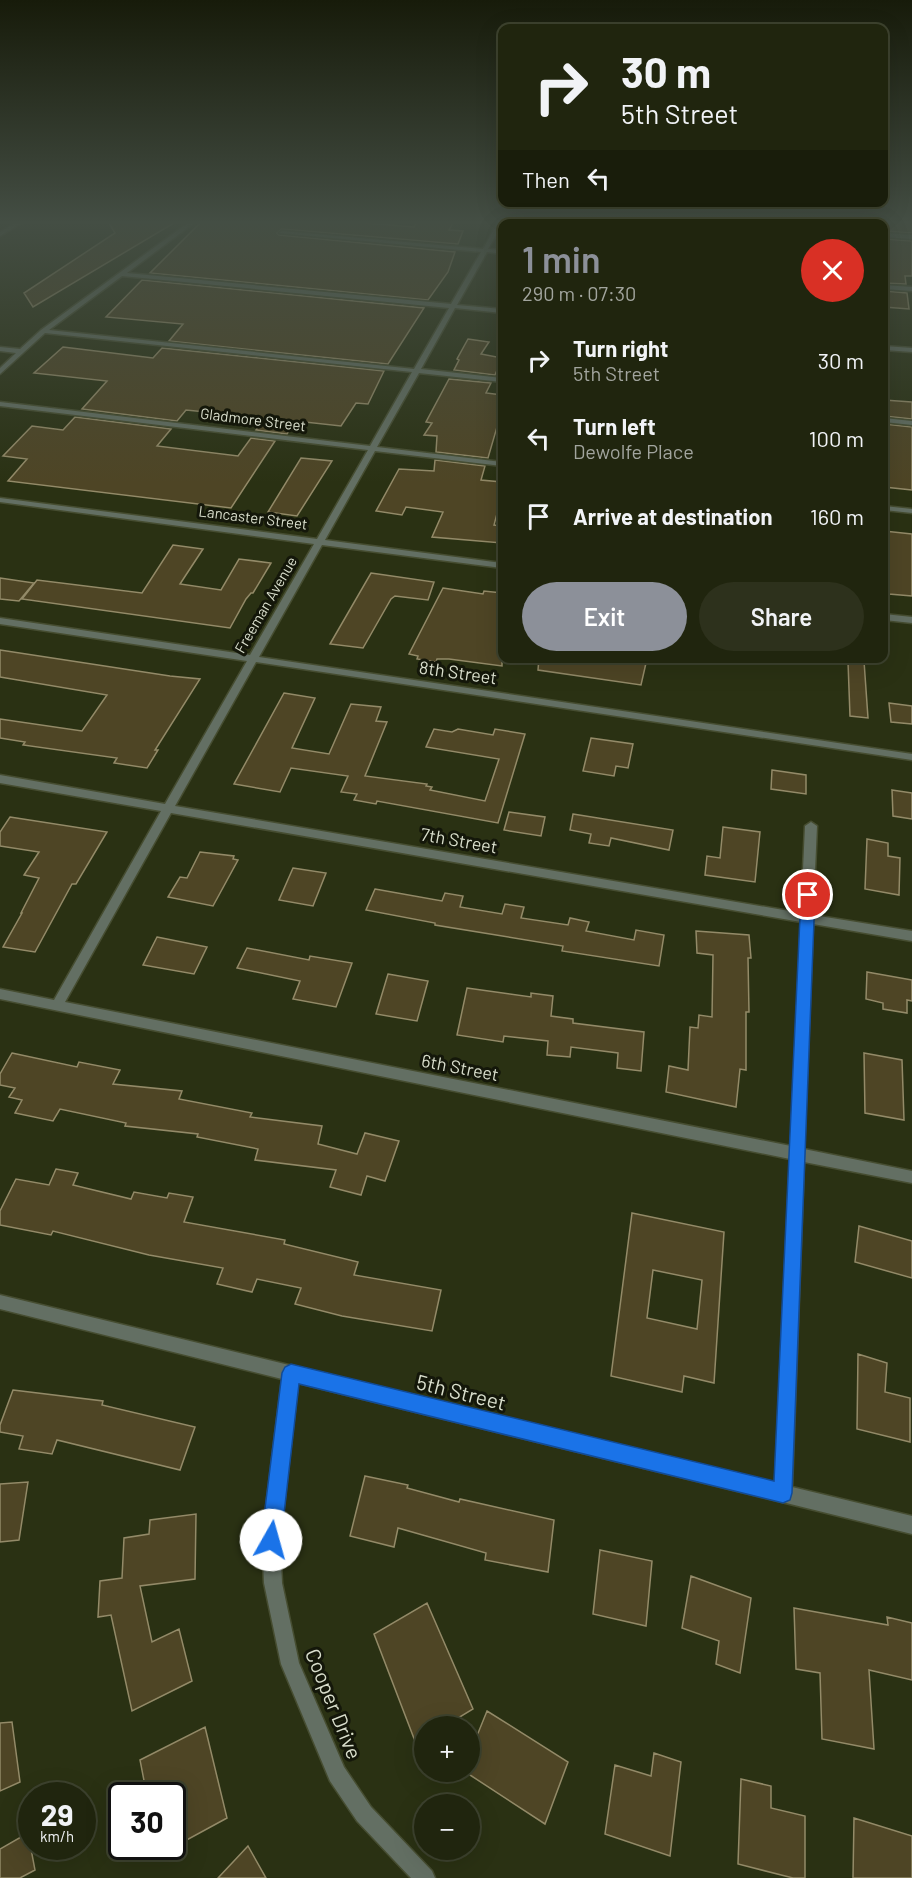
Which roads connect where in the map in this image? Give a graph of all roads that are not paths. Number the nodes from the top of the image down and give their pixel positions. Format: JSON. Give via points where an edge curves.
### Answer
{"nodes":[{"id":1,"x":75,"y":308,"type":"edge"},
{"id":2,"x":452,"y":308,"type":"edge"},
{"id":3,"x":469,"y":308,"type":"edge"},
{"id":4,"x":498,"y":311,"type":"edge"},
{"id":5,"x":43,"y":331,"type":"junction"},
{"id":6,"x":0,"y":348,"type":"edge"},
{"id":7,"x":888,"y":348,"type":"edge"},
{"id":8,"x":912,"y":350,"type":"edge"},
{"id":9,"x":22,"y":351,"type":"junction"},
{"id":10,"x":416,"y":371,"type":"junction"},
{"id":11,"x":0,"y":372,"type":"edge"},
{"id":12,"x":498,"y":380,"type":"edge"},
{"id":13,"x":0,"y":404,"type":"edge"},
{"id":14,"x":888,"y":420,"type":"edge"},
{"id":15,"x":912,"y":423,"type":"edge"},
{"id":16,"x":373,"y":448,"type":"junction"},
{"id":17,"x":498,"y":464,"type":"edge"},
{"id":18,"x":0,"y":500,"type":"edge"},
{"id":19,"x":888,"y":508,"type":"edge"},
{"id":20,"x":912,"y":511,"type":"edge"},
{"id":21,"x":319,"y":542,"type":"junction"},
{"id":22,"x":498,"y":565,"type":"edge"},
{"id":23,"x":888,"y":618,"type":"edge"},
{"id":24,"x":0,"y":621,"type":"edge"},
{"id":25,"x":912,"y":621,"type":"edge"},
{"id":26,"x":252,"y":659,"type":"junction"},
{"id":27,"x":912,"y":757,"type":"edge"},
{"id":28,"x":0,"y":779,"type":"edge"},
{"id":29,"x":169,"y":808,"type":"junction"},
{"id":30,"x":811,"y":826,"type":"dead end"},
{"id":31,"x":807,"y":918,"type":"junction"},
{"id":32,"x":912,"y":936,"type":"edge"},
{"id":33,"x":0,"y":994,"type":"edge"},
{"id":34,"x":57,"y":1005,"type":"junction"},
{"id":35,"x":796,"y":1154,"type":"junction"},
{"id":36,"x":912,"y":1177,"type":"edge"},
{"id":37,"x":0,"y":1302,"type":"edge"},
{"id":38,"x":291,"y":1373,"type":"junction"},
{"id":39,"x":783,"y":1493,"type":"junction"},
{"id":40,"x":912,"y":1526,"type":"edge"},
{"id":41,"x":425,"y":1878,"type":"edge"}],
"edges":[{"from":1,"to":5,"type":"street"},
{"from":2,"to":10,"type":"street","name":"Freeman Avenue"},
{"from":3,"to":4,"type":"street"},
{"from":5,"to":9,"type":"street"},
{"from":5,"to":10,"type":"street"},
{"from":6,"to":9,"type":"street"},
{"from":7,"to":8,"type":"street"},
{"from":9,"to":11,"type":"street"},
{"from":10,"to":12,"type":"street"},
{"from":10,"to":16,"type":"street","name":"Freeman Avenue"},
{"from":13,"to":16,"type":"street","name":"Gladmore Street"},
{"from":14,"to":15,"type":"street"},
{"from":16,"to":17,"type":"street","name":"Gladmore Street"},
{"from":16,"to":21,"type":"street","name":"Freeman Avenue"},
{"from":18,"to":21,"type":"street","name":"Lancaster Street"},
{"from":19,"to":20,"type":"street"},
{"from":21,"to":22,"type":"street","name":"Lancaster Street"},
{"from":21,"to":26,"type":"street","name":"Freeman Avenue"},
{"from":23,"to":25,"type":"street"},
{"from":24,"to":26,"type":"street","name":"8th Street"},
{"from":26,"to":27,"type":"street","name":"8th Street"},
{"from":26,"to":29,"type":"street","name":"Freeman Avenue"},
{"from":28,"to":29,"type":"street","name":"7th Street"},
{"from":29,"to":31,"type":"street","name":"7th Street"},
{"from":29,"to":34,"type":"street","name":"Freeman Avenue"},
{"from":30,"to":31,"type":"street"},
{"from":31,"to":32,"type":"street","name":"7th Street"},
{"from":31,"to":35,"type":"street"},
{"from":33,"to":34,"type":"street","name":"6th Street"},
{"from":34,"to":35,"type":"street","name":"6th Street"},
{"from":35,"to":36,"type":"street","name":"6th Street"},
{"from":35,"to":39,"type":"street"},
{"from":37,"to":38,"type":"street","name":"5th Street"},
{"from":38,"to":39,"type":"street","name":"5th Street"},
{"from":38,"to":41,"type":"street","name":"Cooper Drive","via":[[271,1540],[273,1583],[290,1664],[337,1774],[364,1814]]},
{"from":39,"to":40,"type":"street","name":"5th Street"}]}
